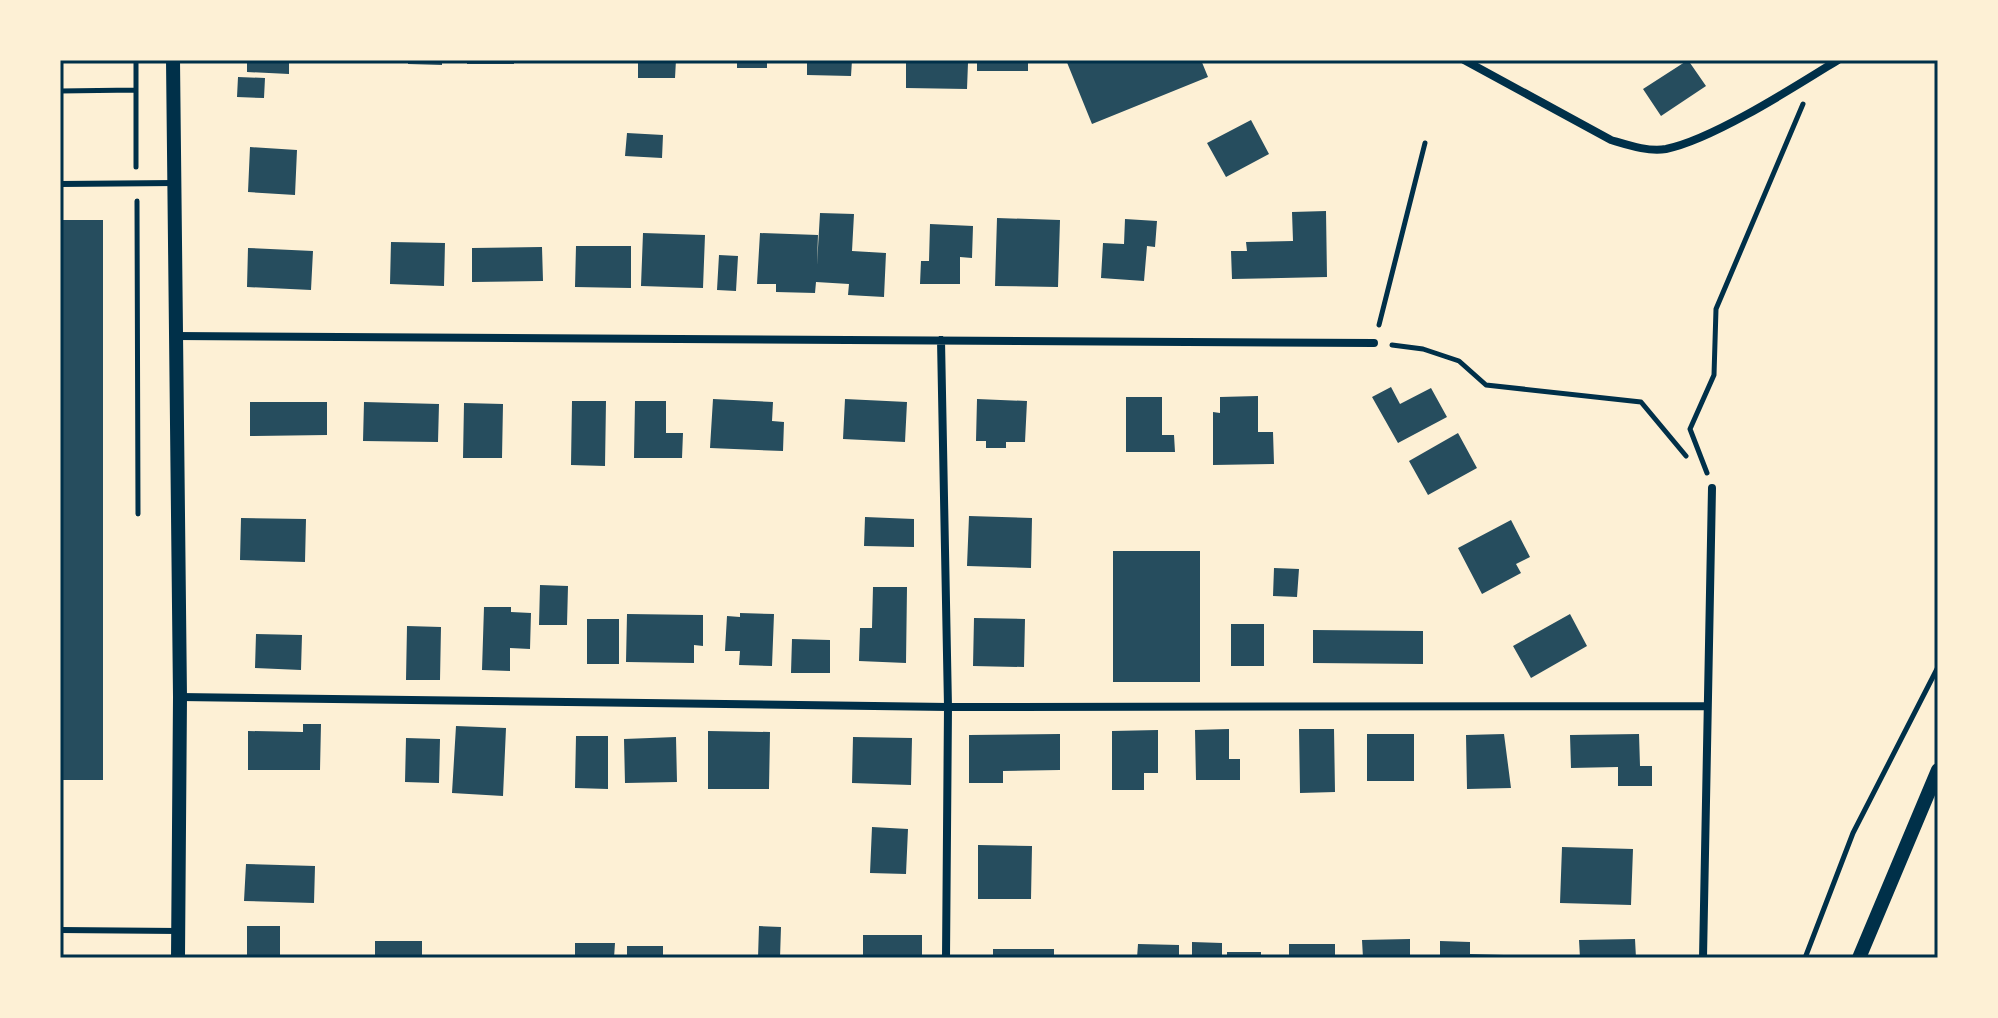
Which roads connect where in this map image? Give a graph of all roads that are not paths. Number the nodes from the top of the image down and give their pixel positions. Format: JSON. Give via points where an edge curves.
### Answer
{"nodes":[{"id":1,"x":173,"y":60,"type":"edge"},
{"id":2,"x":1464,"y":60,"type":"edge"},
{"id":3,"x":1838,"y":60,"type":"edge"},
{"id":4,"x":175,"y":183,"type":"junction"},
{"id":5,"x":60,"y":184,"type":"edge"},
{"id":6,"x":175,"y":336,"type":"junction"},
{"id":7,"x":941,"y":340,"type":"junction"},
{"id":8,"x":1374,"y":343,"type":"road end"},
{"id":9,"x":1712,"y":488,"type":"road end"},
{"id":10,"x":180,"y":697,"type":"junction"},
{"id":11,"x":1707,"y":706,"type":"junction"},
{"id":12,"x":948,"y":707,"type":"junction"},
{"id":13,"x":1938,"y":771,"type":"edge"},
{"id":14,"x":60,"y":930,"type":"edge"},
{"id":15,"x":178,"y":931,"type":"junction"},
{"id":16,"x":178,"y":958,"type":"edge"},
{"id":17,"x":946,"y":958,"type":"edge"},
{"id":18,"x":1703,"y":958,"type":"edge"},
{"id":19,"x":1859,"y":958,"type":"edge"}],
"edges":[{"from":1,"to":4,"type":"street"},
{"from":2,"to":3,"type":"street","via":[[1611,140],[1665,149],[1703,136]]},
{"from":4,"to":5,"type":"lane"},
{"from":4,"to":6,"type":"street"},
{"from":6,"to":7,"type":"street"},
{"from":6,"to":10,"type":"street"},
{"from":7,"to":8,"type":"street"},
{"from":7,"to":12,"type":"street"},
{"from":9,"to":11,"type":"street"},
{"from":10,"to":12,"type":"street"},
{"from":10,"to":15,"type":"street"},
{"from":11,"to":12,"type":"street"},
{"from":11,"to":18,"type":"street"},
{"from":12,"to":17,"type":"street"},
{"from":13,"to":19,"type":"street"},
{"from":14,"to":15,"type":"lane"},
{"from":15,"to":16,"type":"street"}]}
